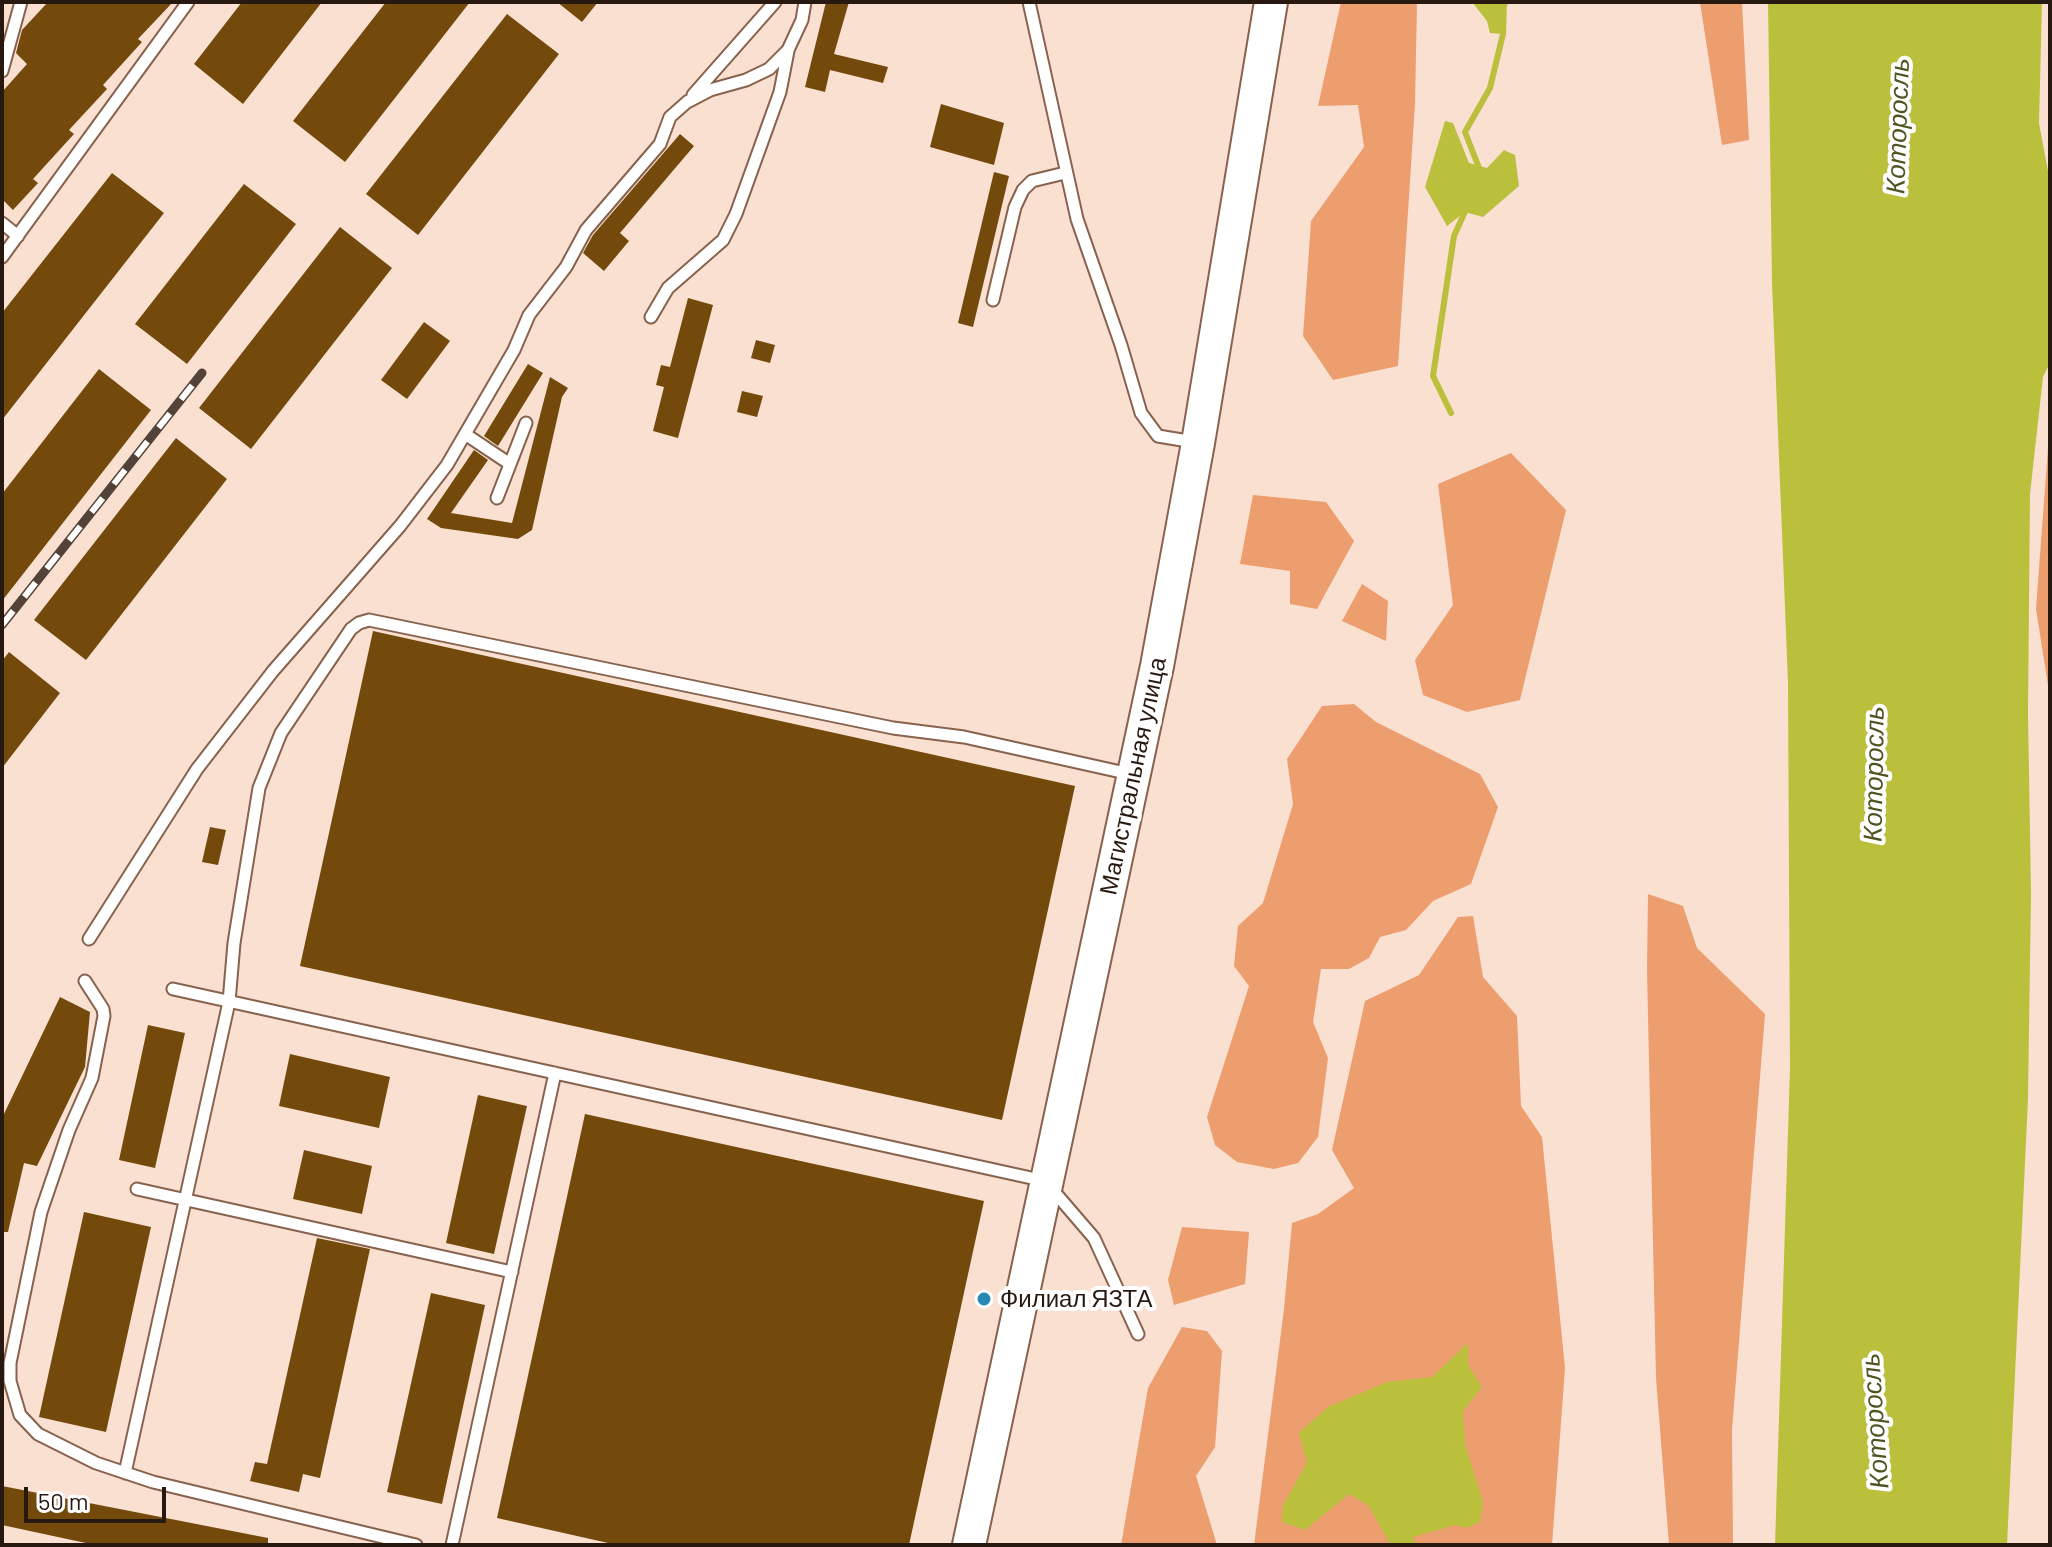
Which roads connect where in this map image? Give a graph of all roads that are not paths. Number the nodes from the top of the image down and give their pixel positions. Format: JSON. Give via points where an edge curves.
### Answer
{"nodes":[{"id":1,"x":21,"y":2,"type":"edge"},
{"id":2,"x":188,"y":2,"type":"edge"},
{"id":3,"x":775,"y":2,"type":"edge"},
{"id":4,"x":805,"y":2,"type":"edge"},
{"id":5,"x":1029,"y":2,"type":"edge"},
{"id":6,"x":1271,"y":2,"type":"edge"},
{"id":7,"x":788,"y":50,"type":"junction"},
{"id":8,"x":2,"y":71,"type":"edge"},
{"id":9,"x":687,"y":102,"type":"junction"},
{"id":10,"x":1065,"y":173,"type":"junction"},
{"id":11,"x":2,"y":223,"type":"edge"},
{"id":12,"x":18,"y":236,"type":"junction"},
{"id":13,"x":2,"y":257,"type":"edge"},
{"id":14,"x":993,"y":300,"type":"dead end"},
{"id":15,"x":651,"y":317,"type":"dead end"},
{"id":16,"x":526,"y":423,"type":"dead end"},
{"id":17,"x":465,"y":434,"type":"junction"},
{"id":18,"x":1198,"y":443,"type":"junction"},
{"id":19,"x":510,"y":464,"type":"junction"},
{"id":20,"x":497,"y":498,"type":"dead end"},
{"id":21,"x":1134,"y":775,"type":"junction"},
{"id":22,"x":89,"y":939,"type":"dead end"},
{"id":23,"x":85,"y":981,"type":"dead end"},
{"id":24,"x":173,"y":989,"type":"dead end"},
{"id":25,"x":229,"y":1002,"type":"junction"},
{"id":26,"x":555,"y":1073,"type":"junction"},
{"id":27,"x":1045,"y":1181,"type":"junction"},
{"id":28,"x":137,"y":1189,"type":"dead end"},
{"id":29,"x":185,"y":1200,"type":"junction"},
{"id":30,"x":512,"y":1272,"type":"junction"},
{"id":31,"x":1138,"y":1334,"type":"dead end"},
{"id":32,"x":125,"y":1473,"type":"junction"},
{"id":33,"x":416,"y":1545,"type":"edge"},
{"id":34,"x":452,"y":1545,"type":"edge"},
{"id":35,"x":969,"y":1545,"type":"edge"}],
"edges":[{"from":1,"to":8,"type":"lane"},
{"from":2,"to":12,"type":"lane"},
{"from":3,"to":9,"type":"lane"},
{"from":4,"to":7,"type":"lane"},
{"from":5,"to":10,"type":"lane"},
{"from":6,"to":18,"type":"main road","name":"Магистральная улица"},
{"from":7,"to":9,"type":"lane","via":[[769,69]]},
{"from":7,"to":15,"type":"lane","via":[[780,92],[723,240],[668,288]]},
{"from":9,"to":17,"type":"lane","via":[[670,117],[660,144],[586,230],[529,315]]},
{"from":10,"to":14,"type":"lane","via":[[1032,181],[1023,190]]},
{"from":10,"to":18,"type":"lane","via":[[1141,413],[1158,436]]},
{"from":11,"to":12,"type":"lane"},
{"from":12,"to":13,"type":"lane"},
{"from":16,"to":19,"type":"lane"},
{"from":17,"to":19,"type":"lane"},
{"from":17,"to":22,"type":"lane","via":[[400,526],[273,671],[197,769]]},
{"from":18,"to":21,"type":"main road","name":"Магистральная улица"},
{"from":19,"to":20,"type":"lane"},
{"from":21,"to":25,"type":"lane","via":[[369,620],[351,629],[269,759],[259,788]]},
{"from":21,"to":27,"type":"main road","name":"Магистральная улица"},
{"from":23,"to":32,"type":"lane","via":[[104,1016],[96,1065],[41,1212],[10,1381],[20,1415],[38,1434]]},
{"from":24,"to":25,"type":"lane"},
{"from":25,"to":26,"type":"lane"},
{"from":25,"to":29,"type":"lane"},
{"from":26,"to":27,"type":"lane"},
{"from":26,"to":30,"type":"lane"},
{"from":27,"to":31,"type":"lane","via":[[1094,1238]]},
{"from":27,"to":35,"type":"main road","name":"Магистральная улица"},
{"from":28,"to":29,"type":"lane"},
{"from":29,"to":30,"type":"lane"},
{"from":29,"to":32,"type":"lane"},
{"from":30,"to":34,"type":"lane"},
{"from":32,"to":33,"type":"lane"}]}
